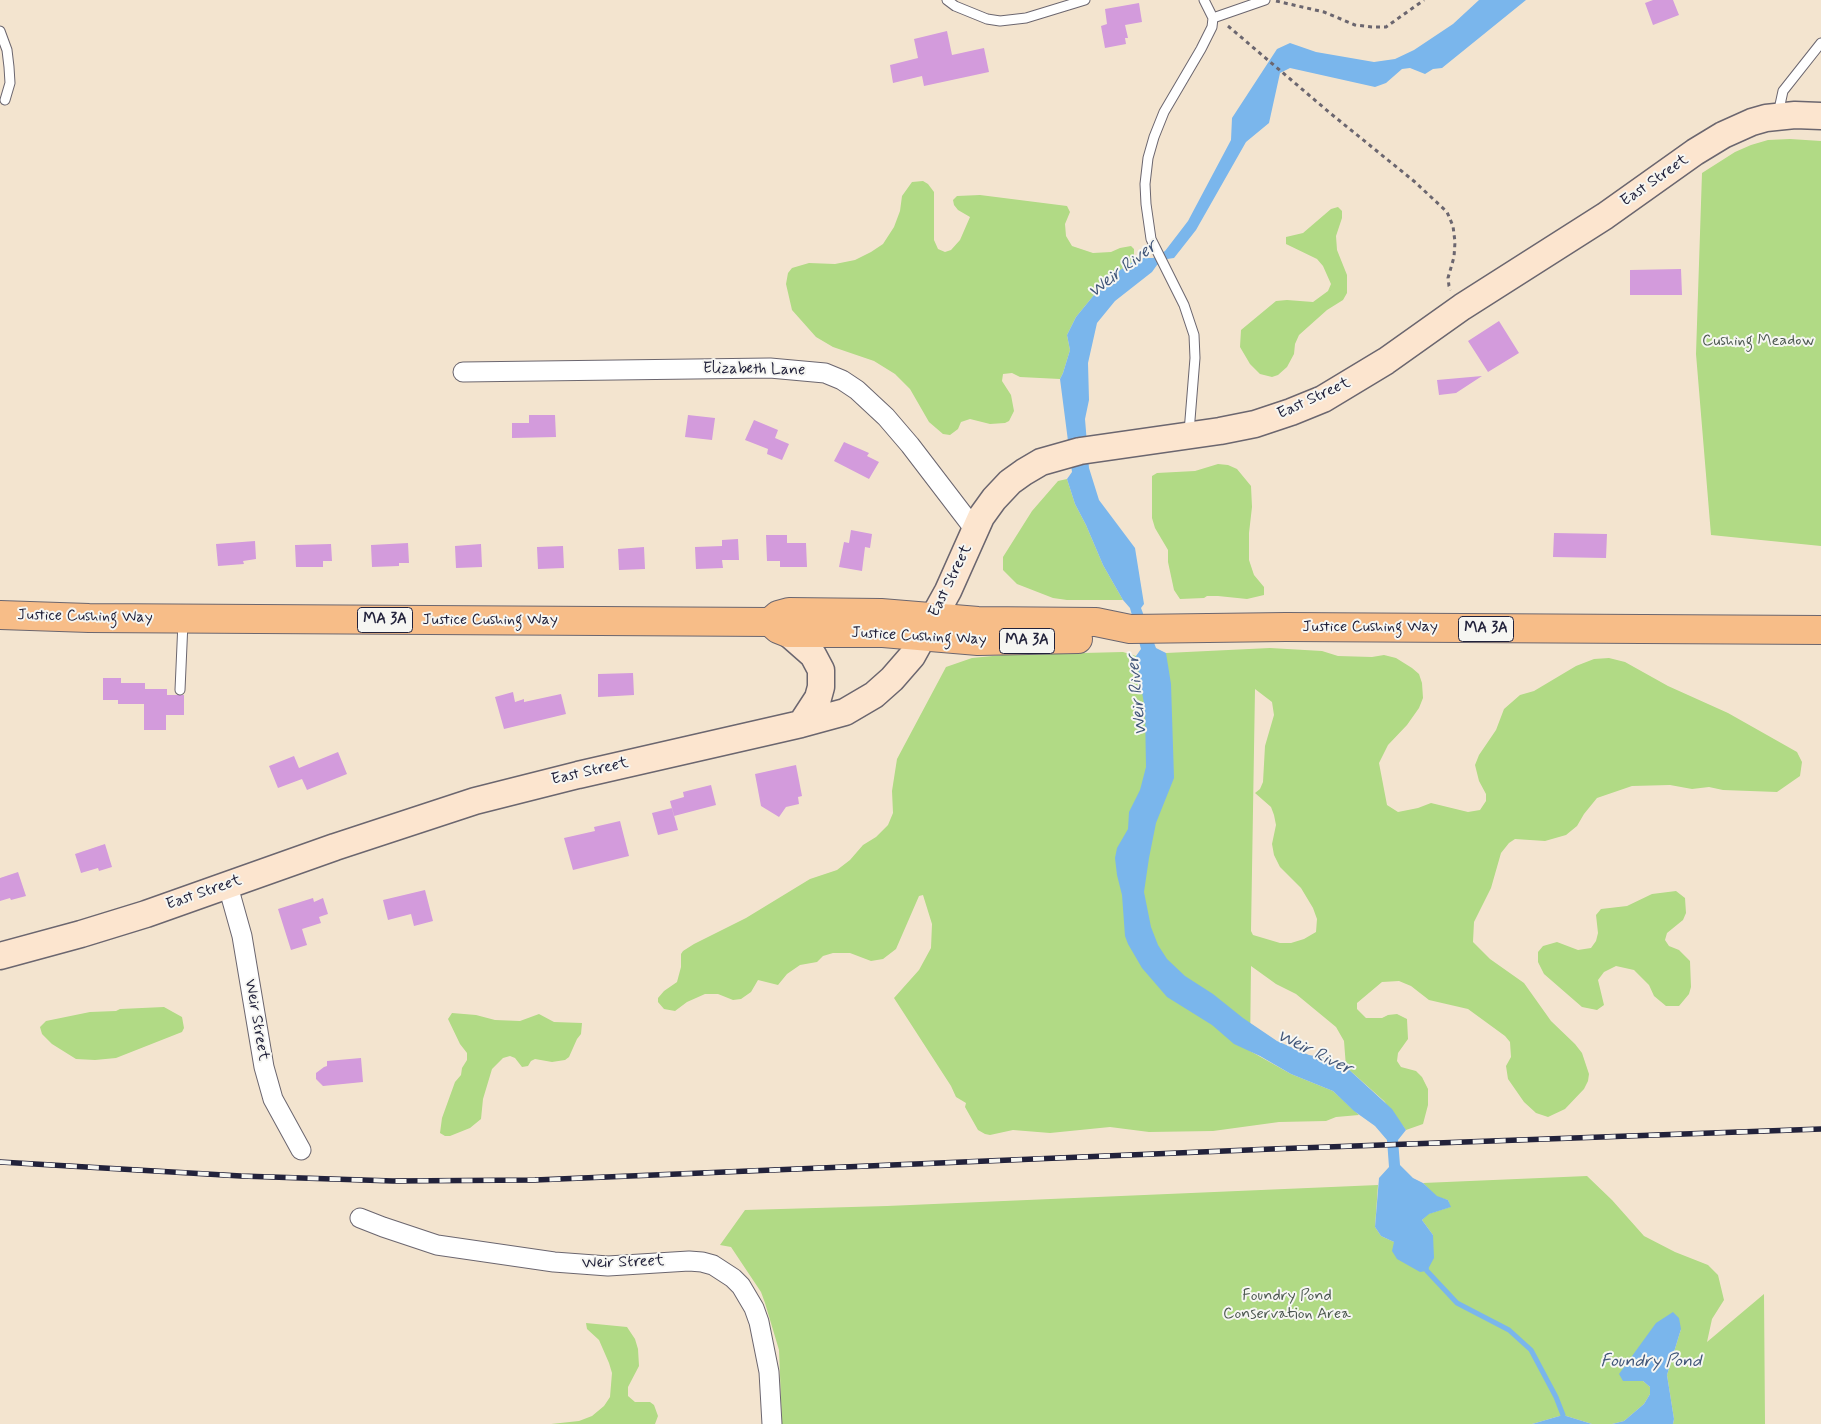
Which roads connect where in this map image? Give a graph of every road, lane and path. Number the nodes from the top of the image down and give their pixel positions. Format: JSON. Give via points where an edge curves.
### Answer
{"nodes":[{"id":1,"x":947,"y":0,"type":"edge"},
{"id":2,"x":1085,"y":0,"type":"edge"},
{"id":3,"x":1204,"y":0,"type":"edge"},
{"id":4,"x":1265,"y":0,"type":"edge"},
{"id":5,"x":1271,"y":0,"type":"edge"},
{"id":6,"x":1424,"y":0,"type":"edge"},
{"id":7,"x":1213,"y":18,"type":"junction"},
{"id":8,"x":0,"y":31,"type":"edge"},
{"id":9,"x":1821,"y":43,"type":"edge"},
{"id":10,"x":5,"y":100,"type":"dead end"},
{"id":11,"x":1778,"y":116,"type":"junction"},
{"id":12,"x":1821,"y":116,"type":"edge"},
{"id":13,"x":1462,"y":308,"type":"junction"},
{"id":14,"x":463,"y":372,"type":"dead end"},
{"id":15,"x":1188,"y":435,"type":"junction"},
{"id":16,"x":974,"y":530,"type":"junction"},
{"id":17,"x":0,"y":615,"type":"edge"},
{"id":18,"x":183,"y":619,"type":"junction"},
{"id":19,"x":779,"y":627,"type":"junction"},
{"id":20,"x":929,"y":627,"type":"junction"},
{"id":21,"x":1821,"y":630,"type":"edge"},
{"id":22,"x":180,"y":690,"type":"dead end"},
{"id":23,"x":801,"y":724,"type":"junction"},
{"id":24,"x":228,"y":886,"type":"junction"},
{"id":25,"x":0,"y":956,"type":"edge"},
{"id":26,"x":301,"y":1150,"type":"dead end"},
{"id":27,"x":360,"y":1218,"type":"dead end"},
{"id":28,"x":772,"y":1424,"type":"edge"}],
"edges":[{"from":1,"to":2,"type":"lane","via":[[987,19],[1000,21],[1026,18]]},
{"from":3,"to":7,"type":"lane"},
{"from":4,"to":7,"type":"lane"},
{"from":5,"to":6,"type":"path","via":[[1372,27],[1386,27]]},
{"from":7,"to":13,"type":"path","via":[[1228,25],[1447,212],[1453,226],[1455,248],[1448,286]]},
{"from":7,"to":15,"type":"lane","via":[[1207,38],[1164,112],[1154,136],[1145,184],[1152,242],[1188,314],[1195,343]]},
{"from":8,"to":10,"type":"lane","via":[[9,67],[10,84]]},
{"from":9,"to":11,"type":"lane","via":[[1783,91]]},
{"from":11,"to":12,"type":"main road","name":"East Street"},
{"from":11,"to":13,"type":"main road","name":"East Street","via":[[1752,122],[1694,152],[1605,216]]},
{"from":13,"to":15,"type":"main road","name":"East Street","via":[[1386,361],[1323,399],[1255,424]]},
{"from":14,"to":16,"type":"street","name":"Elizabeth Lane","via":[[770,368],[825,372],[857,390],[886,417]]},
{"from":15,"to":16,"type":"main road","name":"East Street","via":[[1080,450],[1041,462],[1010,482],[994,499]]},
{"from":16,"to":20,"type":"main road","name":"East Street"},
{"from":17,"to":18,"type":"main road","name":"Justice Cushing Way","number":"MA 3A"},
{"from":18,"to":19,"type":"main road","name":"Justice Cushing Way","number":"MA 3A"},
{"from":18,"to":22,"type":"lane"},
{"from":19,"to":20,"type":"main road","name":"Justice Cushing Way","number":"MA 3A","via":[[778,615],[789,612],[882,613]]},
{"from":19,"to":23,"type":"main road","via":[[812,655],[821,670],[818,698]]},
{"from":20,"to":21,"type":"main road","name":"Justice Cushing Way","number":"MA 3A","via":[[978,641],[1094,638],[1141,629]]},
{"from":20,"to":23,"type":"main road","name":"East Street","via":[[906,664],[874,695],[845,712]]},
{"from":23,"to":24,"type":"main road","name":"East Street","via":[[578,774],[484,799]]},
{"from":24,"to":25,"type":"main road","name":"East Street","via":[[81,934]]},
{"from":24,"to":26,"type":"street","name":"Weir Street","via":[[242,936],[264,1067],[273,1099]]},
{"from":27,"to":28,"type":"street","name":"Weir Street","via":[[437,1244],[554,1262],[608,1266],[689,1261],[713,1265],[733,1278],[754,1308],[769,1372]]}]}
